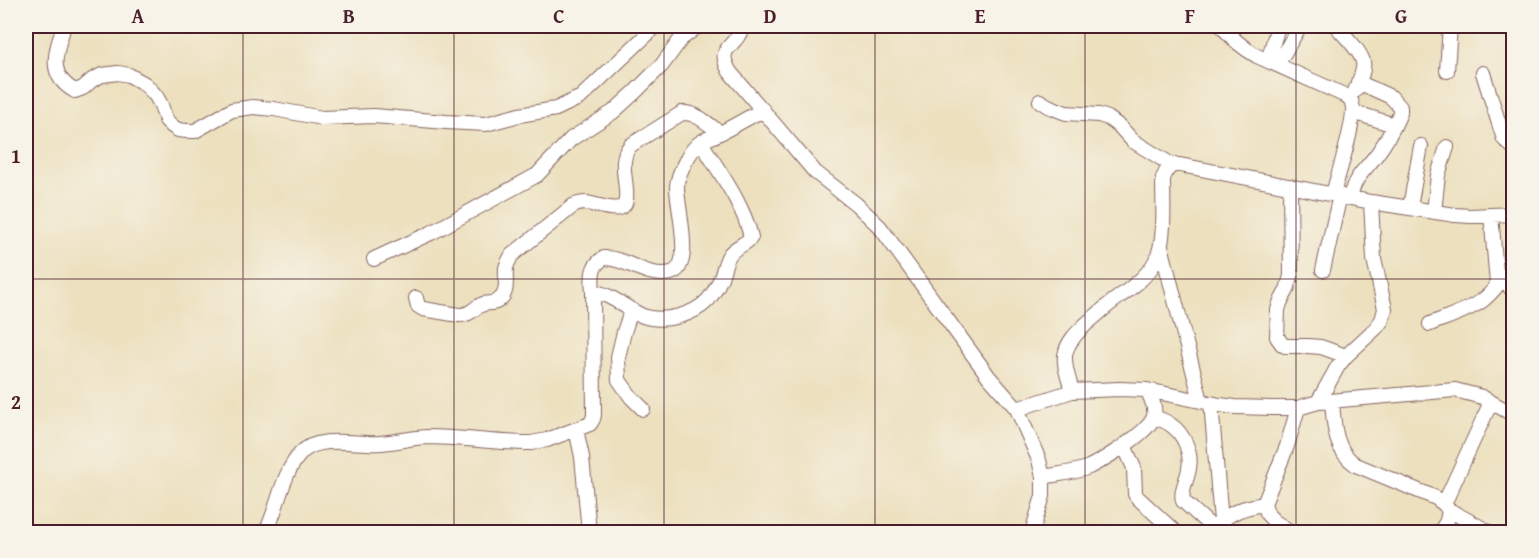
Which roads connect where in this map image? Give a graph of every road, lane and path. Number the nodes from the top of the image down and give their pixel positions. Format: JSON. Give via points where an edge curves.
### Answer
{"nodes":[{"id":1,"x":64,"y":26,"type":"edge"},
{"id":2,"x":656,"y":26,"type":"edge"},
{"id":3,"x":698,"y":26,"type":"edge"},
{"id":4,"x":742,"y":26,"type":"edge"},
{"id":5,"x":1222,"y":26,"type":"edge"},
{"id":6,"x":1278,"y":26,"type":"edge"},
{"id":7,"x":1300,"y":26,"type":"edge"},
{"id":8,"x":1336,"y":26,"type":"edge"},
{"id":9,"x":1449,"y":26,"type":"edge"},
{"id":10,"x":1272,"y":63,"type":"junction"},
{"id":11,"x":1447,"y":70,"type":"dead end"},
{"id":12,"x":1483,"y":73,"type":"dead end"},
{"id":13,"x":1358,"y":82,"type":"junction"},
{"id":14,"x":1040,"y":100,"type":"dead end"},
{"id":15,"x":1352,"y":107,"type":"junction"},
{"id":16,"x":763,"y":110,"type":"junction"},
{"id":17,"x":1394,"y":125,"type":"junction"},
{"id":18,"x":720,"y":133,"type":"junction"},
{"id":19,"x":701,"y":142,"type":"junction"},
{"id":20,"x":1421,"y":146,"type":"dead end"},
{"id":21,"x":1447,"y":147,"type":"dead end"},
{"id":22,"x":1514,"y":148,"type":"edge"},
{"id":23,"x":1172,"y":165,"type":"junction"},
{"id":24,"x":1290,"y":186,"type":"junction"},
{"id":25,"x":1341,"y":195,"type":"junction"},
{"id":26,"x":1371,"y":202,"type":"junction"},
{"id":27,"x":1410,"y":207,"type":"junction"},
{"id":28,"x":1434,"y":212,"type":"junction"},
{"id":29,"x":1514,"y":214,"type":"edge"},
{"id":30,"x":1491,"y":215,"type":"junction"},
{"id":31,"x":1161,"y":246,"type":"junction"},
{"id":32,"x":374,"y":259,"type":"dead end"},
{"id":33,"x":1323,"y":270,"type":"dead end"},
{"id":34,"x":1505,"y":276,"type":"edge"},
{"id":35,"x":593,"y":292,"type":"junction"},
{"id":36,"x":1514,"y":293,"type":"edge"},
{"id":37,"x":416,"y":298,"type":"dead end"},
{"id":38,"x":632,"y":311,"type":"junction"},
{"id":39,"x":1430,"y":324,"type":"dead end"},
{"id":40,"x":1346,"y":356,"type":"junction"},
{"id":41,"x":1148,"y":390,"type":"junction"},
{"id":42,"x":1072,"y":391,"type":"junction"},
{"id":43,"x":1206,"y":402,"type":"junction"},
{"id":44,"x":1325,"y":402,"type":"junction"},
{"id":45,"x":1491,"y":402,"type":"junction"},
{"id":46,"x":1298,"y":408,"type":"junction"},
{"id":47,"x":643,"y":409,"type":"dead end"},
{"id":48,"x":1017,"y":409,"type":"junction"},
{"id":49,"x":1514,"y":415,"type":"edge"},
{"id":50,"x":1154,"y":417,"type":"junction"},
{"id":51,"x":576,"y":429,"type":"junction"},
{"id":52,"x":1125,"y":445,"type":"junction"},
{"id":53,"x":1043,"y":477,"type":"junction"},
{"id":54,"x":1264,"y":504,"type":"junction"},
{"id":55,"x":1447,"y":507,"type":"junction"},
{"id":56,"x":1215,"y":528,"type":"edge"},
{"id":57,"x":266,"y":532,"type":"edge"},
{"id":58,"x":589,"y":532,"type":"edge"},
{"id":59,"x":1032,"y":532,"type":"edge"},
{"id":60,"x":1175,"y":532,"type":"edge"},
{"id":61,"x":1291,"y":532,"type":"edge"},
{"id":62,"x":1440,"y":532,"type":"edge"},
{"id":63,"x":1489,"y":532,"type":"edge"}],
"edges":[{"from":1,"to":2,"type":"street","via":[[55,69],[65,86],[75,91],[102,75],[129,75],[156,96],[172,126],[187,131],[195,131],[232,110],[253,107],[322,118],[374,116],[486,124],[556,109],[581,98]]},
{"from":3,"to":32,"type":"street","via":[[681,39],[634,93],[571,139],[537,175]]},
{"from":4,"to":16,"type":"street","via":[[726,51],[725,60],[730,72]]},
{"from":5,"to":10,"type":"street","via":[[1247,50]]},
{"from":6,"to":10,"type":"street"},
{"from":7,"to":10,"type":"street"},
{"from":8,"to":13,"type":"street","via":[[1363,61]]},
{"from":9,"to":11,"type":"street"},
{"from":10,"to":15,"type":"street","via":[[1344,95]]},
{"from":12,"to":22,"type":"street","via":[[1504,139]]},
{"from":13,"to":15,"type":"street"},
{"from":13,"to":17,"type":"street","via":[[1397,102],[1400,113]]},
{"from":14,"to":23,"type":"street","via":[[1066,113],[1108,118],[1133,141]]},
{"from":15,"to":17,"type":"street"},
{"from":15,"to":25,"type":"street"},
{"from":16,"to":18,"type":"street"},
{"from":16,"to":48,"type":"street","via":[[815,172],[880,228],[989,377]]},
{"from":17,"to":25,"type":"street","via":[[1379,152],[1353,186]]},
{"from":18,"to":19,"type":"street"},
{"from":18,"to":37,"type":"street","via":[[695,114],[686,112],[631,145],[625,153],[624,207],[584,203],[573,206],[512,255],[506,265],[506,291],[496,303],[482,304],[459,315],[423,309]]},
{"from":19,"to":35,"type":"street","via":[[682,168],[677,185],[683,239],[681,264],[674,273],[666,274],[604,258],[592,273]]},
{"from":19,"to":38,"type":"street","via":[[733,195],[751,237],[731,252],[714,291],[700,307],[669,318],[649,318]]},
{"from":20,"to":27,"type":"street"},
{"from":21,"to":28,"type":"street","via":[[1438,175]]},
{"from":23,"to":24,"type":"street"},
{"from":23,"to":31,"type":"street","via":[[1164,178]]},
{"from":24,"to":25,"type":"street"},
{"from":24,"to":40,"type":"street","via":[[1291,276],[1278,310],[1277,337],[1285,346],[1321,347]]},
{"from":25,"to":26,"type":"street"},
{"from":25,"to":33,"type":"street"},
{"from":26,"to":27,"type":"street"},
{"from":26,"to":40,"type":"street","via":[[1374,259],[1385,309],[1383,320]]},
{"from":27,"to":28,"type":"street"},
{"from":28,"to":30,"type":"street"},
{"from":29,"to":30,"type":"street"},
{"from":30,"to":34,"type":"street"},
{"from":31,"to":42,"type":"street","via":[[1148,273],[1072,339],[1065,351],[1065,366]]},
{"from":31,"to":43,"type":"street"},
{"from":34,"to":36,"type":"street"},
{"from":34,"to":39,"type":"street","via":[[1481,302]]},
{"from":35,"to":38,"type":"street","via":[[602,292]]},
{"from":35,"to":51,"type":"street","via":[[594,415],[590,424]]},
{"from":38,"to":47,"type":"street","via":[[618,357],[619,380]]},
{"from":40,"to":44,"type":"street","via":[[1338,366]]},
{"from":41,"to":42,"type":"street"},
{"from":41,"to":43,"type":"street"},
{"from":41,"to":50,"type":"street"},
{"from":42,"to":48,"type":"street"},
{"from":43,"to":46,"type":"street"},
{"from":43,"to":56,"type":"street"},
{"from":44,"to":45,"type":"street","via":[[1455,390]]},
{"from":44,"to":46,"type":"street"},
{"from":44,"to":55,"type":"street","via":[[1337,442],[1348,460],[1436,498]]},
{"from":45,"to":49,"type":"street"},
{"from":45,"to":55,"type":"street"},
{"from":46,"to":54,"type":"street"},
{"from":48,"to":53,"type":"street","via":[[1040,460]]},
{"from":50,"to":52,"type":"street","via":[[1146,430]]},
{"from":50,"to":56,"type":"street","via":[[1180,433],[1190,458],[1183,501]]},
{"from":51,"to":57,"type":"street","via":[[531,443],[427,437],[381,443],[321,443],[302,452],[296,460]]},
{"from":51,"to":58,"type":"street"},
{"from":52,"to":53,"type":"street","via":[[1088,467]]},
{"from":52,"to":60,"type":"street","via":[[1134,468],[1135,494]]},
{"from":53,"to":59,"type":"street","via":[[1043,495]]},
{"from":54,"to":56,"type":"street","via":[[1240,509]]},
{"from":54,"to":61,"type":"street","via":[[1268,515]]},
{"from":55,"to":62,"type":"street","via":[[1447,521]]},
{"from":55,"to":63,"type":"street"}]}
